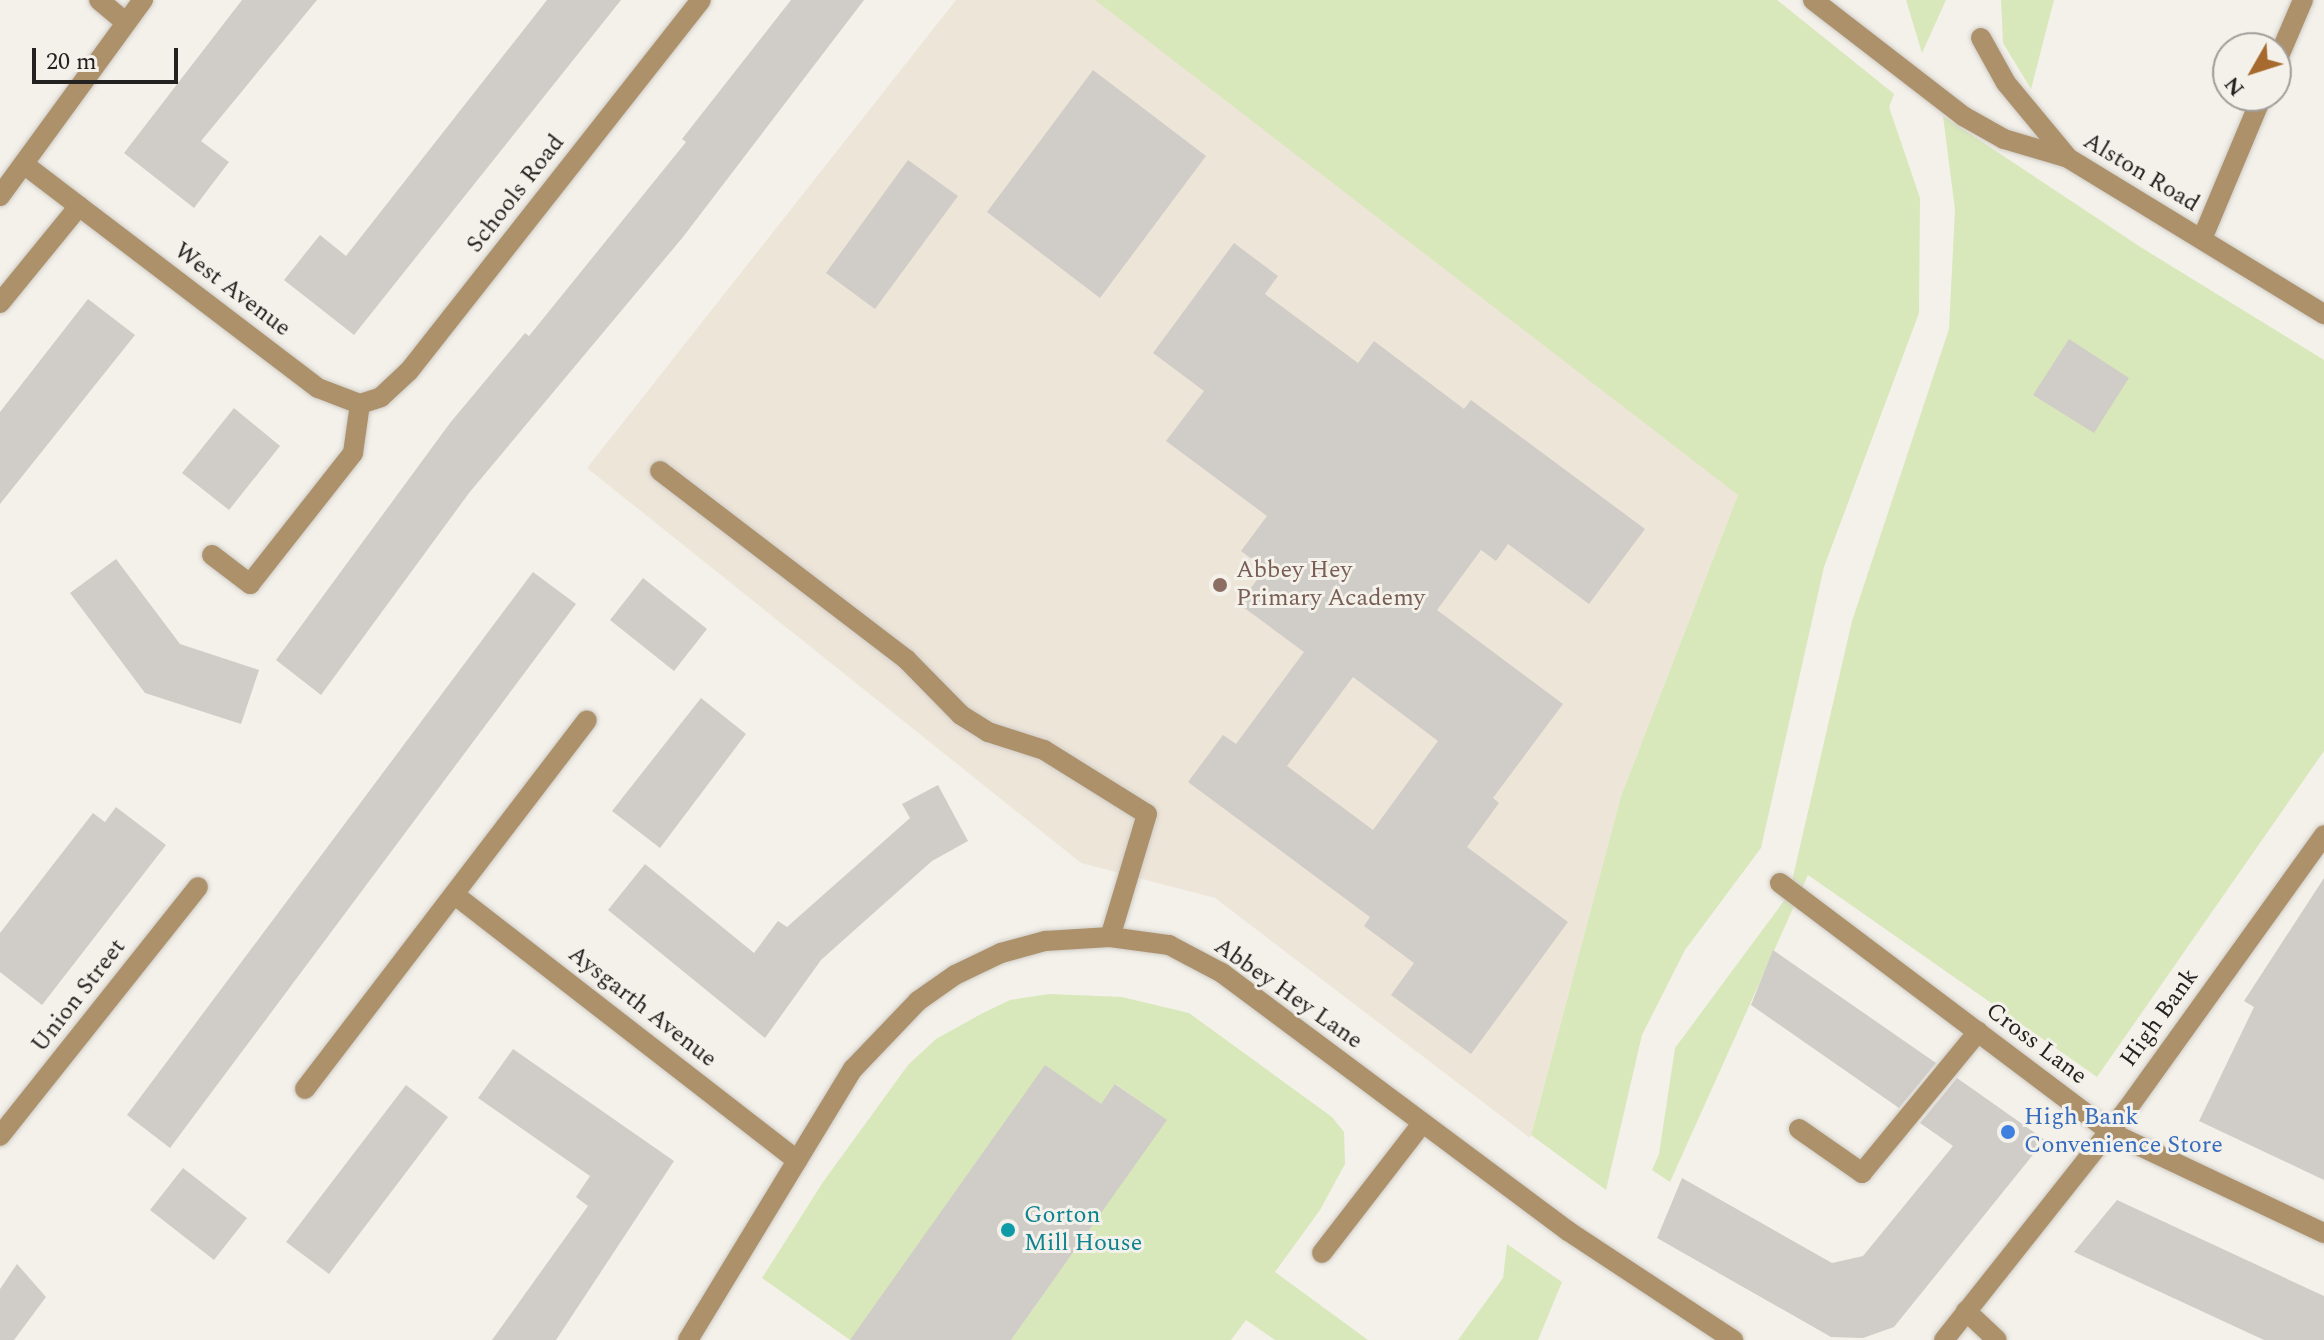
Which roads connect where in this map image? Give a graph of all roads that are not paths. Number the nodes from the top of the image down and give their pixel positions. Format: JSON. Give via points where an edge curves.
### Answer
{"nodes":[{"id":1,"x":99,"y":0,"type":"edge"},
{"id":2,"x":143,"y":0,"type":"edge"},
{"id":3,"x":701,"y":0,"type":"edge"},
{"id":4,"x":1813,"y":0,"type":"edge"},
{"id":5,"x":2303,"y":0,"type":"edge"},
{"id":6,"x":125,"y":22,"type":"junction"},
{"id":7,"x":2289,"y":32,"type":"edge"},
{"id":8,"x":1981,"y":38,"type":"dead end"},
{"id":9,"x":2255,"y":112,"type":"edge"},
{"id":10,"x":2068,"y":158,"type":"junction"},
{"id":11,"x":25,"y":165,"type":"junction"},
{"id":12,"x":0,"y":196,"type":"edge"},
{"id":13,"x":79,"y":206,"type":"junction"},
{"id":14,"x":2202,"y":239,"type":"junction"},
{"id":15,"x":0,"y":303,"type":"edge"},
{"id":16,"x":2324,"y":314,"type":"edge"},
{"id":17,"x":360,"y":404,"type":"junction"},
{"id":18,"x":660,"y":471,"type":"dead end"},
{"id":19,"x":212,"y":555,"type":"dead end"},
{"id":20,"x":587,"y":720,"type":"dead end"},
{"id":21,"x":2324,"y":835,"type":"edge"},
{"id":22,"x":1780,"y":883,"type":"dead end"},
{"id":23,"x":198,"y":887,"type":"dead end"},
{"id":24,"x":455,"y":895,"type":"junction"},
{"id":25,"x":1110,"y":937,"type":"junction"},
{"id":26,"x":1978,"y":1032,"type":"junction"},
{"id":27,"x":305,"y":1089,"type":"dead end"},
{"id":28,"x":1421,"y":1125,"type":"junction"},
{"id":29,"x":1799,"y":1129,"type":"dead end"},
{"id":30,"x":2110,"y":1132,"type":"junction"},
{"id":31,"x":0,"y":1136,"type":"edge"},
{"id":32,"x":797,"y":1160,"type":"junction"},
{"id":33,"x":2324,"y":1233,"type":"edge"},
{"id":34,"x":1322,"y":1253,"type":"dead end"},
{"id":35,"x":1966,"y":1311,"type":"junction"},
{"id":36,"x":688,"y":1340,"type":"edge"},
{"id":37,"x":1733,"y":1340,"type":"edge"},
{"id":38,"x":1944,"y":1340,"type":"edge"},
{"id":39,"x":1997,"y":1340,"type":"edge"}],
"edges":[{"from":1,"to":6,"type":"street"},
{"from":2,"to":6,"type":"street"},
{"from":3,"to":17,"type":"street","name":"Schools Road","via":[[409,371],[381,397]]},
{"from":4,"to":10,"type":"street","name":"Alston Road","via":[[1963,116],[2004,139]]},
{"from":5,"to":7,"type":"street"},
{"from":6,"to":11,"type":"street"},
{"from":8,"to":10,"type":"street","via":[[2006,83]]},
{"from":9,"to":14,"type":"street"},
{"from":10,"to":14,"type":"street","name":"Alston Road"},
{"from":11,"to":12,"type":"street"},
{"from":11,"to":13,"type":"street","name":"West Avenue"},
{"from":13,"to":15,"type":"street"},
{"from":13,"to":17,"type":"street","name":"West Avenue","via":[[318,388]]},
{"from":14,"to":16,"type":"street","name":"Alston Road"},
{"from":17,"to":19,"type":"street","via":[[353,453],[250,584]]},
{"from":18,"to":25,"type":"street","via":[[906,659],[961,715],[988,732],[1044,750],[1147,814]]},
{"from":20,"to":24,"type":"street"},
{"from":21,"to":30,"type":"street","name":"High Bank"},
{"from":22,"to":26,"type":"street","name":"Cross Lane"},
{"from":23,"to":31,"type":"street","name":"Union Street"},
{"from":24,"to":27,"type":"street"},
{"from":24,"to":32,"type":"street","name":"Aysgarth Avenue"},
{"from":25,"to":28,"type":"street","name":"Abbey Hey Lane","via":[[1169,945],[1222,973]]},
{"from":25,"to":32,"type":"street","name":"Abbey Hey Lane","via":[[1045,941],[1001,953],[918,1001],[853,1069]]},
{"from":26,"to":29,"type":"street","via":[[1862,1173]]},
{"from":26,"to":30,"type":"street","name":"Cross Lane"},
{"from":28,"to":34,"type":"street"},
{"from":28,"to":37,"type":"street","name":"Abbey Hey Lane"},
{"from":30,"to":33,"type":"street","name":"Cross Lane"},
{"from":30,"to":35,"type":"street","name":"High Bank"},
{"from":32,"to":36,"type":"street","name":"Abbey Hey Lane"},
{"from":35,"to":38,"type":"street","name":"High Bank"},
{"from":35,"to":39,"type":"street"}]}
